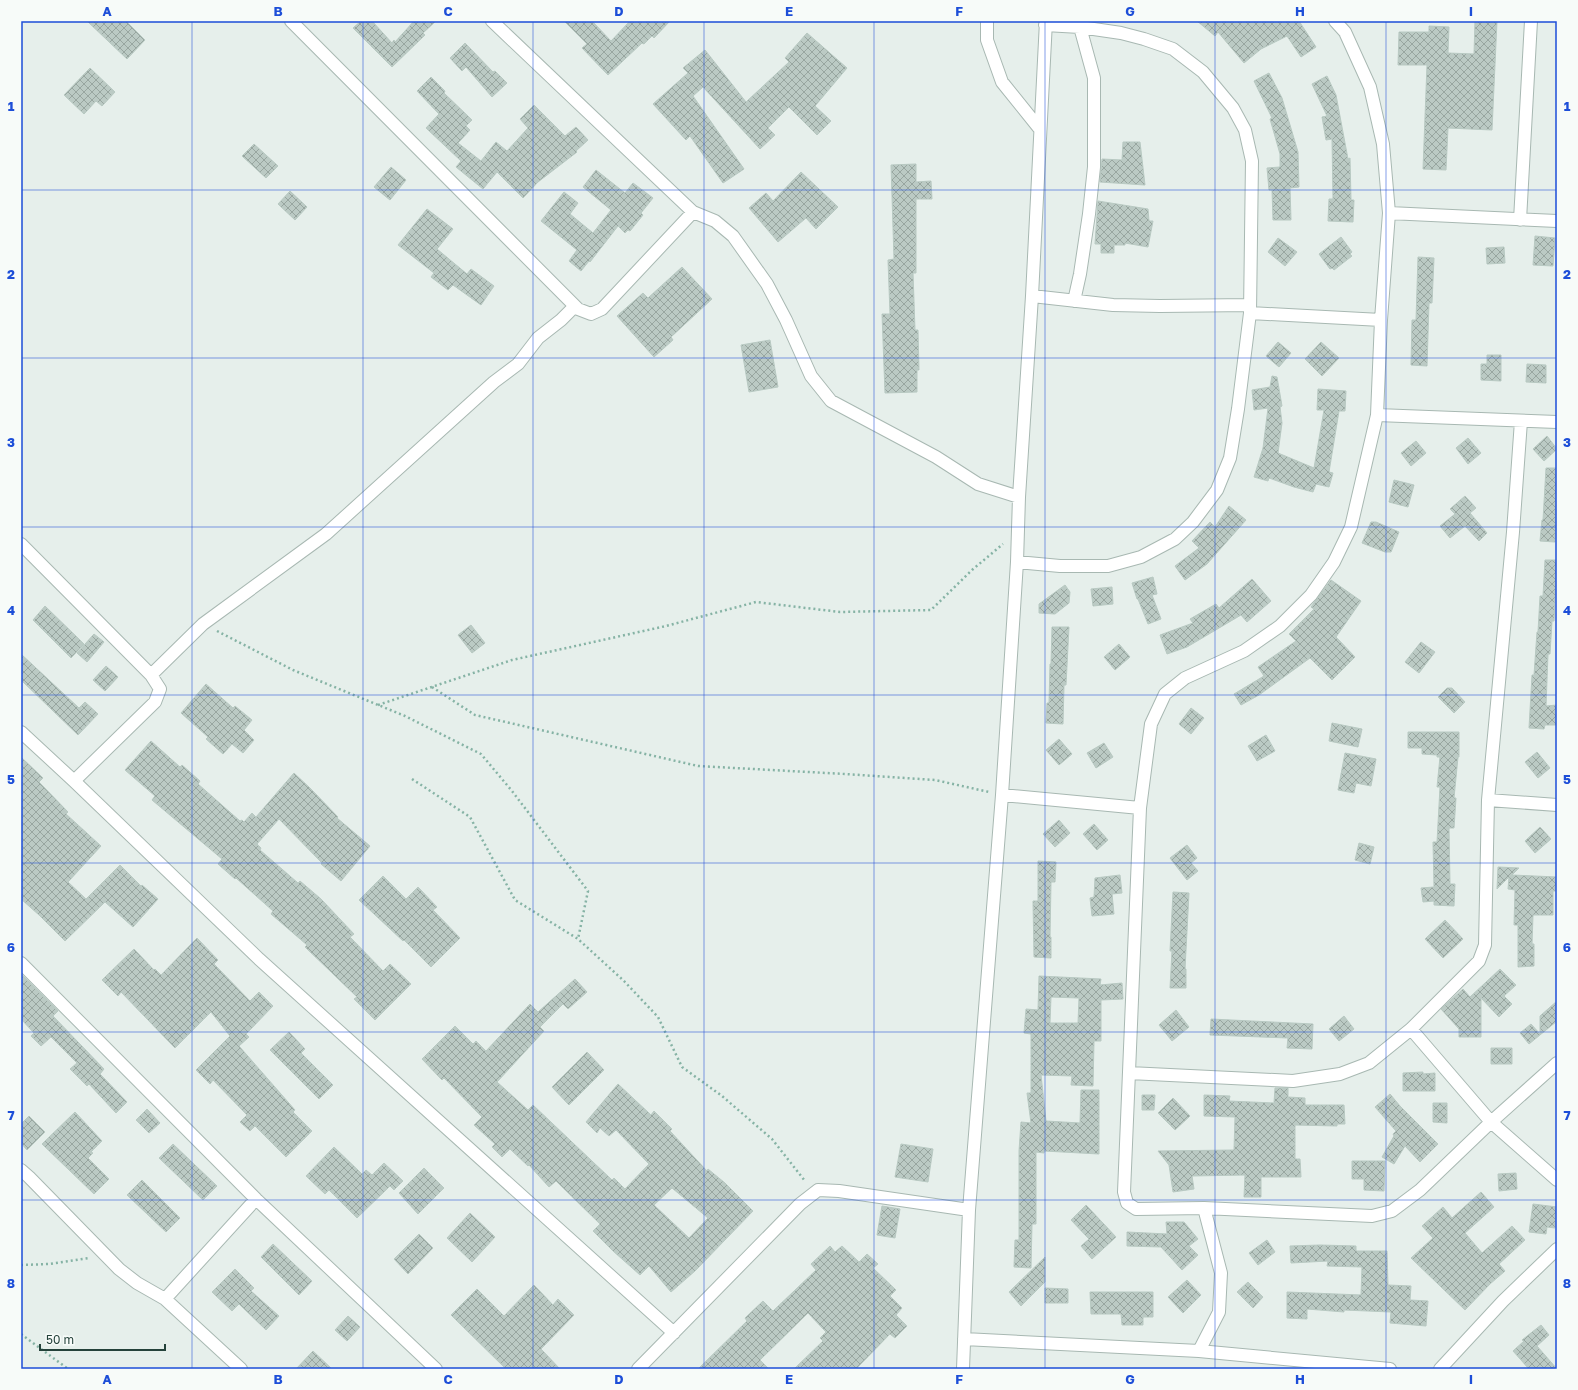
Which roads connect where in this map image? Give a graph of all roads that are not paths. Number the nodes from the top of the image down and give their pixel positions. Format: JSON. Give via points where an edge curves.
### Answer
{"nodes":[{"id":1,"x":291,"y":21,"type":"edge"},
{"id":2,"x":492,"y":21,"type":"edge"},
{"id":3,"x":987,"y":21,"type":"edge"},
{"id":4,"x":1335,"y":21,"type":"edge"},
{"id":5,"x":1531,"y":21,"type":"edge"},
{"id":6,"x":1046,"y":23,"type":"edge"},
{"id":7,"x":1080,"y":27,"type":"junction"},
{"id":8,"x":1039,"y":128,"type":"junction"},
{"id":9,"x":693,"y":212,"type":"junction"},
{"id":10,"x":1389,"y":214,"type":"junction"},
{"id":11,"x":1520,"y":220,"type":"junction"},
{"id":12,"x":1557,"y":221,"type":"edge"},
{"id":13,"x":1032,"y":296,"type":"junction"},
{"id":14,"x":1074,"y":301,"type":"junction"},
{"id":15,"x":575,"y":306,"type":"junction"},
{"id":16,"x":1250,"y":309,"type":"junction"},
{"id":17,"x":1381,"y":320,"type":"junction"},
{"id":18,"x":1377,"y":415,"type":"junction"},
{"id":19,"x":1521,"y":421,"type":"junction"},
{"id":20,"x":1557,"y":422,"type":"edge"},
{"id":21,"x":1019,"y":497,"type":"junction"},
{"id":22,"x":21,"y":544,"type":"edge"},
{"id":23,"x":1017,"y":562,"type":"junction"},
{"id":24,"x":151,"y":675,"type":"junction"},
{"id":25,"x":21,"y":732,"type":"edge"},
{"id":26,"x":74,"y":780,"type":"junction"},
{"id":27,"x":1002,"y":795,"type":"junction"},
{"id":28,"x":1488,"y":800,"type":"junction"},
{"id":29,"x":1557,"y":805,"type":"edge"},
{"id":30,"x":1140,"y":808,"type":"junction"},
{"id":31,"x":21,"y":963,"type":"edge"},
{"id":32,"x":1411,"y":1029,"type":"junction"},
{"id":33,"x":1557,"y":1063,"type":"edge"},
{"id":34,"x":1129,"y":1073,"type":"junction"},
{"id":35,"x":1491,"y":1122,"type":"junction"},
{"id":36,"x":21,"y":1170,"type":"edge"},
{"id":37,"x":1557,"y":1180,"type":"edge"},
{"id":38,"x":256,"y":1199,"type":"junction"},
{"id":39,"x":1204,"y":1208,"type":"junction"},
{"id":40,"x":969,"y":1210,"type":"junction"},
{"id":41,"x":1557,"y":1249,"type":"edge"},
{"id":42,"x":165,"y":1299,"type":"junction"},
{"id":43,"x":674,"y":1333,"type":"junction"},
{"id":44,"x":964,"y":1339,"type":"junction"},
{"id":45,"x":1199,"y":1351,"type":"junction"},
{"id":46,"x":241,"y":1369,"type":"edge"},
{"id":47,"x":436,"y":1369,"type":"edge"},
{"id":48,"x":638,"y":1369,"type":"edge"},
{"id":49,"x":963,"y":1369,"type":"edge"},
{"id":50,"x":1390,"y":1369,"type":"edge"},
{"id":51,"x":1440,"y":1369,"type":"edge"}],
"edges":[{"from":1,"to":15,"type":"street"},
{"from":2,"to":9,"type":"street"},
{"from":3,"to":8,"type":"street","via":[[987,40],[1002,82]]},
{"from":4,"to":10,"type":"street","via":[[1345,32],[1370,88],[1383,144]]},
{"from":5,"to":11,"type":"street"},
{"from":6,"to":7,"type":"street"},
{"from":6,"to":8,"type":"street"},
{"from":7,"to":14,"type":"street","via":[[1094,78],[1094,167]]},
{"from":7,"to":16,"type":"street","via":[[1128,35],[1172,49],[1203,72],[1233,108],[1245,130],[1252,162]]},
{"from":8,"to":13,"type":"street"},
{"from":9,"to":15,"type":"street","via":[[602,309],[591,314]]},
{"from":9,"to":21,"type":"street","via":[[715,221],[733,236],[767,284],[811,376],[831,401],[936,457],[978,484]]},
{"from":10,"to":11,"type":"street"},
{"from":10,"to":17,"type":"street"},
{"from":11,"to":12,"type":"street"},
{"from":13,"to":14,"type":"street"},
{"from":13,"to":21,"type":"street"},
{"from":14,"to":16,"type":"street","via":[[1113,305]]},
{"from":15,"to":24,"type":"street","via":[[538,338],[518,364],[488,387],[326,534],[203,624]]},
{"from":16,"to":17,"type":"street"},
{"from":16,"to":23,"type":"street","via":[[1230,458],[1217,490],[1194,522],[1175,539],[1141,557],[1108,566],[1060,566]]},
{"from":17,"to":18,"type":"street"},
{"from":18,"to":19,"type":"street"},
{"from":18,"to":30,"type":"street","via":[[1351,527],[1334,562],[1312,595],[1280,626],[1244,651],[1185,678],[1165,694],[1151,724]]},
{"from":19,"to":20,"type":"street"},
{"from":19,"to":28,"type":"street"},
{"from":21,"to":23,"type":"street"},
{"from":22,"to":24,"type":"street"},
{"from":23,"to":27,"type":"street"},
{"from":24,"to":26,"type":"street","via":[[160,689],[155,702]]},
{"from":25,"to":26,"type":"street"},
{"from":26,"to":43,"type":"street","via":[[259,959]]},
{"from":27,"to":30,"type":"street"},
{"from":27,"to":40,"type":"street"},
{"from":28,"to":29,"type":"street"},
{"from":28,"to":32,"type":"street","via":[[1485,945],[1479,961]]},
{"from":30,"to":34,"type":"street"},
{"from":31,"to":38,"type":"street"},
{"from":32,"to":34,"type":"street","via":[[1369,1063],[1340,1074],[1293,1081]]},
{"from":32,"to":35,"type":"street"},
{"from":33,"to":35,"type":"street"},
{"from":34,"to":39,"type":"street","via":[[1124,1192],[1127,1203],[1136,1209]]},
{"from":35,"to":37,"type":"street"},
{"from":35,"to":39,"type":"street","via":[[1420,1190],[1392,1210],[1372,1216]]},
{"from":36,"to":42,"type":"street","via":[[119,1269]]},
{"from":38,"to":42,"type":"street"},
{"from":38,"to":47,"type":"street"},
{"from":39,"to":45,"type":"street","via":[[1221,1273],[1219,1312]]},
{"from":40,"to":43,"type":"street","via":[[818,1190],[800,1204]]},
{"from":40,"to":44,"type":"street"},
{"from":41,"to":51,"type":"street","via":[[1503,1300]]},
{"from":42,"to":46,"type":"street"},
{"from":43,"to":48,"type":"street"},
{"from":44,"to":45,"type":"street"},
{"from":44,"to":49,"type":"street"},
{"from":45,"to":50,"type":"street"}]}
